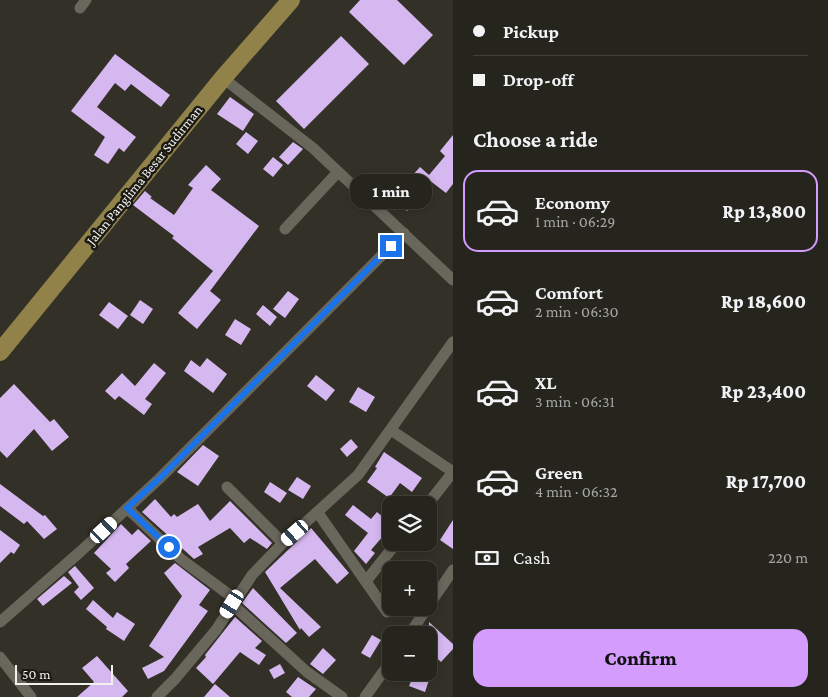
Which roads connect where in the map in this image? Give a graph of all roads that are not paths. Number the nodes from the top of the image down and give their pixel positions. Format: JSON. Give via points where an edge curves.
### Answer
{"nodes":[{"id":1,"x":291,"y":0,"type":"edge"},
{"id":2,"x":223,"y":78,"type":"junction"},
{"id":3,"x":338,"y":172,"type":"junction"},
{"id":4,"x":286,"y":229,"type":"dead end"},
{"id":5,"x":404,"y":233,"type":"junction"},
{"id":6,"x":453,"y":280,"type":"edge"},
{"id":7,"x":453,"y":342,"type":"edge"},
{"id":8,"x":0,"y":352,"type":"edge"},
{"id":9,"x":390,"y":430,"type":"junction"},
{"id":10,"x":227,"y":487,"type":"dead end"},
{"id":11,"x":433,"y":496,"type":"edge"},
{"id":12,"x":127,"y":508,"type":"junction"},
{"id":13,"x":318,"y":513,"type":"junction"},
{"id":14,"x":284,"y":543,"type":"junction"},
{"id":15,"x":390,"y":551,"type":"edge"},
{"id":16,"x":453,"y":570,"type":"edge"},
{"id":17,"x":367,"y":580,"type":"junction"},
{"id":18,"x":437,"y":593,"type":"edge"},
{"id":19,"x":233,"y":602,"type":"junction"},
{"id":20,"x":382,"y":604,"type":"edge"},
{"id":21,"x":0,"y":622,"type":"edge"},
{"id":22,"x":0,"y":657,"type":"edge"},
{"id":23,"x":382,"y":673,"type":"edge"},
{"id":24,"x":31,"y":697,"type":"edge"},
{"id":25,"x":157,"y":697,"type":"edge"},
{"id":26,"x":342,"y":697,"type":"edge"},
{"id":27,"x":365,"y":697,"type":"edge"}],
"edges":[{"from":1,"to":2,"type":"main road","name":"Jalan Panglima Besar Sudirman"},
{"from":2,"to":3,"type":"street","via":[[313,148]]},
{"from":2,"to":8,"type":"main road","name":"Jalan Panglima Besar Sudirman"},
{"from":3,"to":4,"type":"street"},
{"from":3,"to":5,"type":"street"},
{"from":5,"to":6,"type":"street"},
{"from":5,"to":12,"type":"street"},
{"from":7,"to":9,"type":"street"},
{"from":9,"to":11,"type":"street","via":[[453,472]]},
{"from":9,"to":13,"type":"street","via":[[358,476]]},
{"from":10,"to":14,"type":"street"},
{"from":12,"to":19,"type":"street"},
{"from":12,"to":21,"type":"street"},
{"from":13,"to":14,"type":"street"},
{"from":13,"to":17,"type":"street"},
{"from":14,"to":19,"type":"street","via":[[252,574]]},
{"from":15,"to":17,"type":"street"},
{"from":16,"to":18,"type":"street"},
{"from":17,"to":20,"type":"street"},
{"from":19,"to":25,"type":"street","via":[[216,630]]},
{"from":19,"to":26,"type":"street","via":[[307,672]]},
{"from":22,"to":24,"type":"street"},
{"from":23,"to":27,"type":"street"}]}
